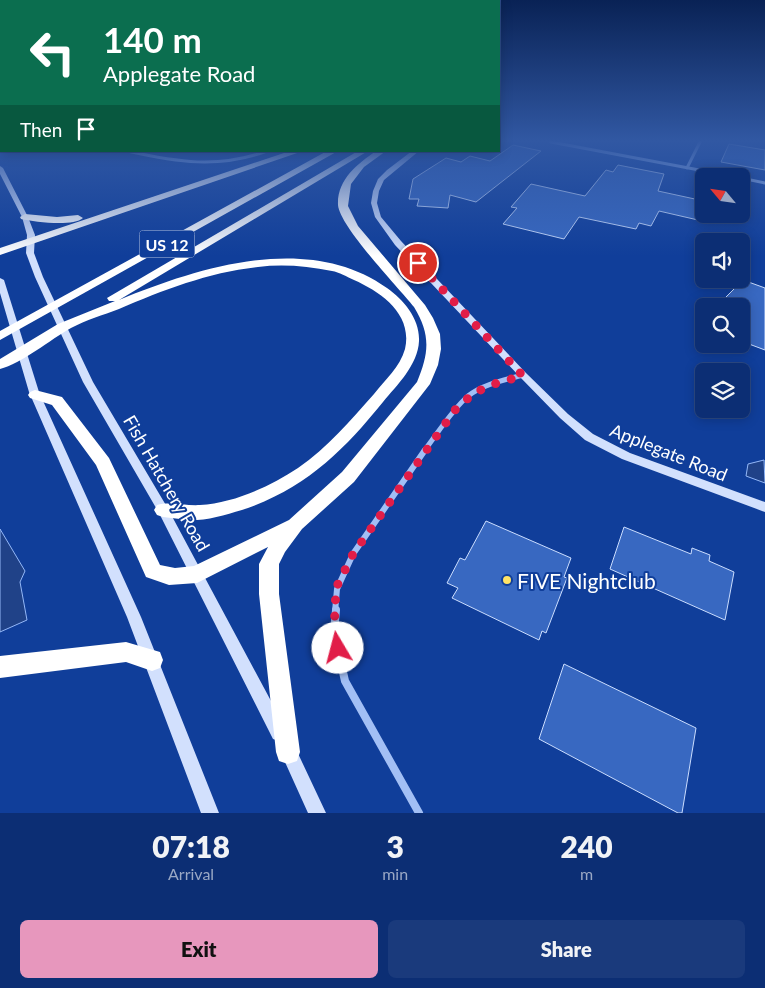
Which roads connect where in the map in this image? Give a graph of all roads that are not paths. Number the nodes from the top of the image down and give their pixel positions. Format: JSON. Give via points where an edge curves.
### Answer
{"nodes":[{"id":1,"x":6,"y":180,"type":"edge"},
{"id":2,"x":214,"y":180,"type":"edge"},
{"id":3,"x":282,"y":180,"type":"edge"},
{"id":4,"x":315,"y":180,"type":"edge"},
{"id":5,"x":350,"y":180,"type":"edge"},
{"id":6,"x":381,"y":180,"type":"edge"},
{"id":7,"x":750,"y":180,"type":"edge"},
{"id":8,"x":765,"y":183,"type":"edge"},
{"id":9,"x":202,"y":184,"type":"junction"},
{"id":10,"x":25,"y":216,"type":"junction"},
{"id":11,"x":31,"y":241,"type":"junction"},
{"id":12,"x":0,"y":252,"type":"edge"},
{"id":13,"x":0,"y":280,"type":"edge"},
{"id":14,"x":64,"y":327,"type":"junction"},
{"id":15,"x":0,"y":336,"type":"edge"},
{"id":16,"x":0,"y":365,"type":"edge"},
{"id":17,"x":523,"y":376,"type":"junction"},
{"id":18,"x":35,"y":393,"type":"junction"},
{"id":19,"x":765,"y":506,"type":"edge"},
{"id":20,"x":163,"y":510,"type":"junction"},
{"id":21,"x":296,"y":524,"type":"junction"},
{"id":22,"x":197,"y":574,"type":"junction"},
{"id":23,"x":152,"y":660,"type":"junction"},
{"id":24,"x":0,"y":667,"type":"edge"},
{"id":25,"x":288,"y":752,"type":"junction"},
{"id":26,"x":210,"y":813,"type":"edge"},
{"id":27,"x":317,"y":813,"type":"edge"},
{"id":28,"x":419,"y":813,"type":"edge"}],
"edges":[{"from":1,"to":10,"type":"main road","name":"Fish Hatchery Road"},
{"from":2,"to":9,"type":"highway"},
{"from":3,"to":15,"type":"highway","number":"US 12"},
{"from":4,"to":14,"type":"highway","number":"US 12"},
{"from":5,"to":21,"type":"highway","via":[[346,184],[343,206],[353,227],[419,305],[433,334],[434,349],[423,384],[348,477]]},
{"from":6,"to":17,"type":"main road","name":"Applegate Road","via":[[374,203],[378,217],[398,243]]},
{"from":7,"to":8,"type":"street"},
{"from":9,"to":10,"type":"highway","via":[[85,217],[57,220]]},
{"from":9,"to":11,"type":"highway"},
{"from":10,"to":11,"type":"main road","name":"Fish Hatchery Road"},
{"from":11,"to":12,"type":"highway"},
{"from":11,"to":20,"type":"main road","name":"Fish Hatchery Road","via":[[30,253],[39,277],[80,365]]},
{"from":13,"to":18,"type":"main road"},
{"from":14,"to":16,"type":"highway","number":"US 12"},
{"from":14,"to":20,"type":"highway","via":[[186,278],[237,266],[280,262],[317,265],[353,274],[385,292],[407,316],[413,333],[412,349],[405,365],[345,436],[310,468],[261,496],[231,506],[203,513]]},
{"from":17,"to":19,"type":"main road","name":"Applegate Road","via":[[589,437],[626,456]]},
{"from":17,"to":28,"type":"street","via":[[494,383],[470,395],[455,410],[353,554],[336,588],[334,632],[345,681]]},
{"from":18,"to":22,"type":"highway","via":[[57,401],[103,462],[154,571],[182,578]]},
{"from":18,"to":23,"type":"main road"},
{"from":20,"to":22,"type":"main road","name":"Fish Hatchery Road"},
{"from":21,"to":22,"type":"highway"},
{"from":21,"to":25,"type":"highway","via":[[278,546],[269,564],[269,594]]},
{"from":22,"to":25,"type":"main road","name":"Fish Hatchery Road"},
{"from":23,"to":24,"type":"highway","via":[[126,652]]},
{"from":23,"to":26,"type":"main road"},
{"from":25,"to":27,"type":"main road","name":"Fish Hatchery Road"}]}
